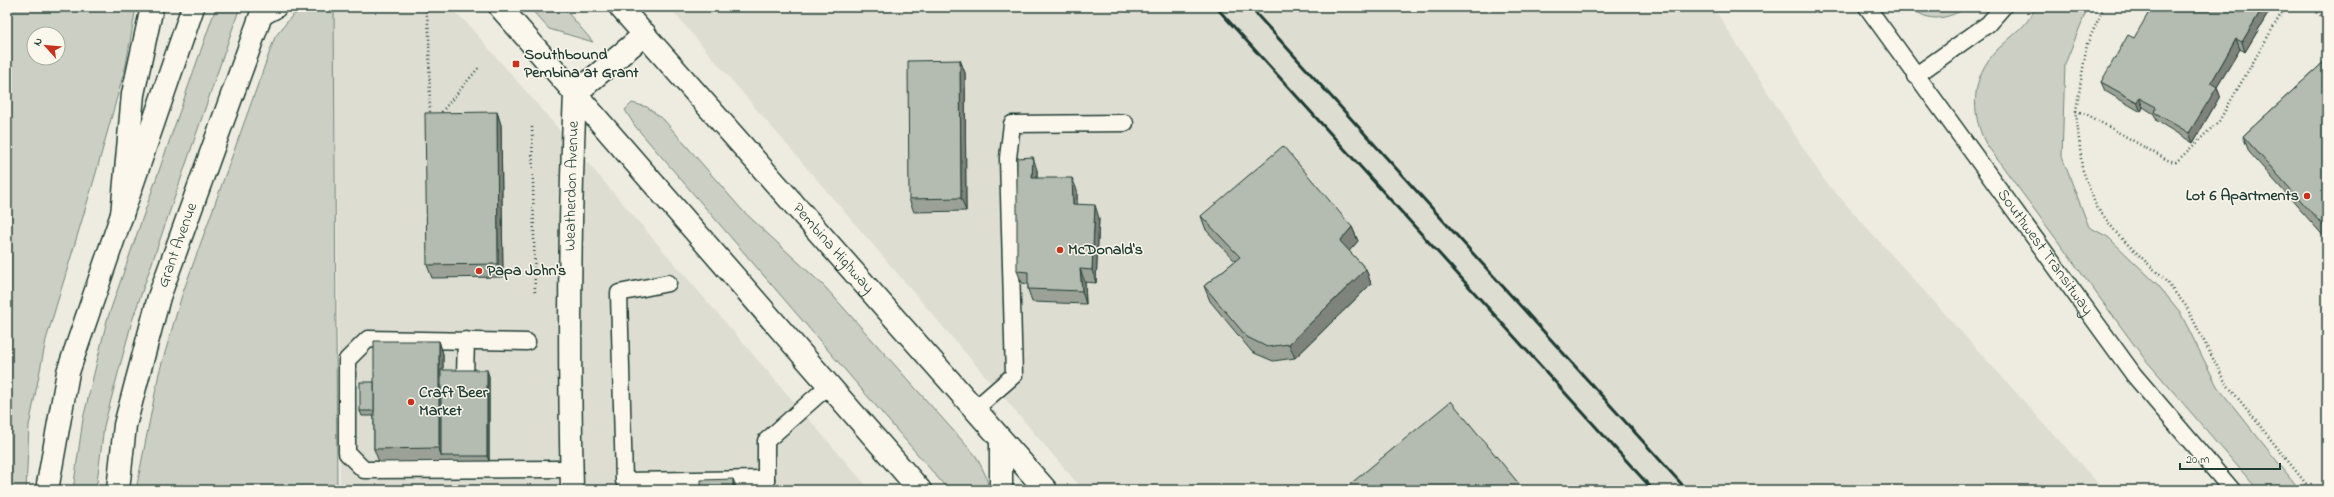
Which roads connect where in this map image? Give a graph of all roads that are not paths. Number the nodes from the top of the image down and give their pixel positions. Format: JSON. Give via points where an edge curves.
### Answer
{"nodes":[{"id":1,"x":152,"y":7,"type":"edge"},
{"id":2,"x":193,"y":7,"type":"edge"},
{"id":3,"x":500,"y":7,"type":"edge"},
{"id":4,"x":620,"y":7,"type":"edge"},
{"id":5,"x":1866,"y":7,"type":"edge"},
{"id":6,"x":2002,"y":8,"type":"edge"},
{"id":7,"x":267,"y":9,"type":"edge"},
{"id":8,"x":645,"y":34,"type":"junction"},
{"id":9,"x":1915,"y":76,"type":"junction"},
{"id":10,"x":576,"y":94,"type":"junction"},
{"id":11,"x":1125,"y":123,"type":"dead end"},
{"id":12,"x":122,"y":215,"type":"junction"},
{"id":13,"x":668,"y":283,"type":"dead end"},
{"id":14,"x":466,"y":340,"type":"junction"},
{"id":15,"x":528,"y":342,"type":"dead end"},
{"id":16,"x":465,"y":376,"type":"edge"},
{"id":17,"x":828,"y":386,"type":"junction"},
{"id":18,"x":975,"y":409,"type":"junction"},
{"id":19,"x":1001,"y":440,"type":"junction"},
{"id":20,"x":572,"y":480,"type":"edge"},
{"id":21,"x":766,"y":484,"type":"edge"},
{"id":22,"x":47,"y":490,"type":"edge"},
{"id":23,"x":118,"y":490,"type":"edge"},
{"id":24,"x":920,"y":490,"type":"edge"},
{"id":25,"x":1001,"y":490,"type":"edge"},
{"id":26,"x":1046,"y":490,"type":"edge"},
{"id":27,"x":2232,"y":490,"type":"edge"}],
"edges":[{"from":1,"to":12,"type":"main road","via":[[133,94]]},
{"from":2,"to":12,"type":"main road"},
{"from":3,"to":10,"type":"main road"},
{"from":4,"to":8,"type":"main road","name":"Pembina Highway"},
{"from":5,"to":9,"type":"lane","name":"Southwest Transitway"},
{"from":6,"to":9,"type":"lane","via":[[1988,24]]},
{"from":7,"to":23,"type":"main road","name":"Grant Avenue","via":[[159,297],[125,425]]},
{"from":8,"to":10,"type":"main road"},
{"from":8,"to":18,"type":"main road","name":"Pembina Highway"},
{"from":9,"to":27,"type":"lane","name":"Southwest Transitway","via":[[2134,374]]},
{"from":10,"to":17,"type":"main road"},
{"from":10,"to":20,"type":"main road","name":"Weatherdon Avenue","via":[[571,172],[572,294],[569,342]]},
{"from":11,"to":18,"type":"lane","via":[[1012,124],[1008,158],[1014,375]]},
{"from":12,"to":22,"type":"main road","via":[[68,372]]},
{"from":13,"to":21,"type":"lane","via":[[619,293],[624,481]]},
{"from":14,"to":15,"type":"lane"},
{"from":14,"to":16,"type":"lane"},
{"from":14,"to":20,"type":"lane","via":[[368,339],[347,360],[347,453],[364,470],[464,466]]},
{"from":17,"to":21,"type":"lane","via":[[766,441]]},
{"from":17,"to":24,"type":"main road"},
{"from":18,"to":19,"type":"main road","name":"Pembina Highway"},
{"from":19,"to":25,"type":"main road"},
{"from":19,"to":26,"type":"main road","name":"Pembina Highway"}]}
